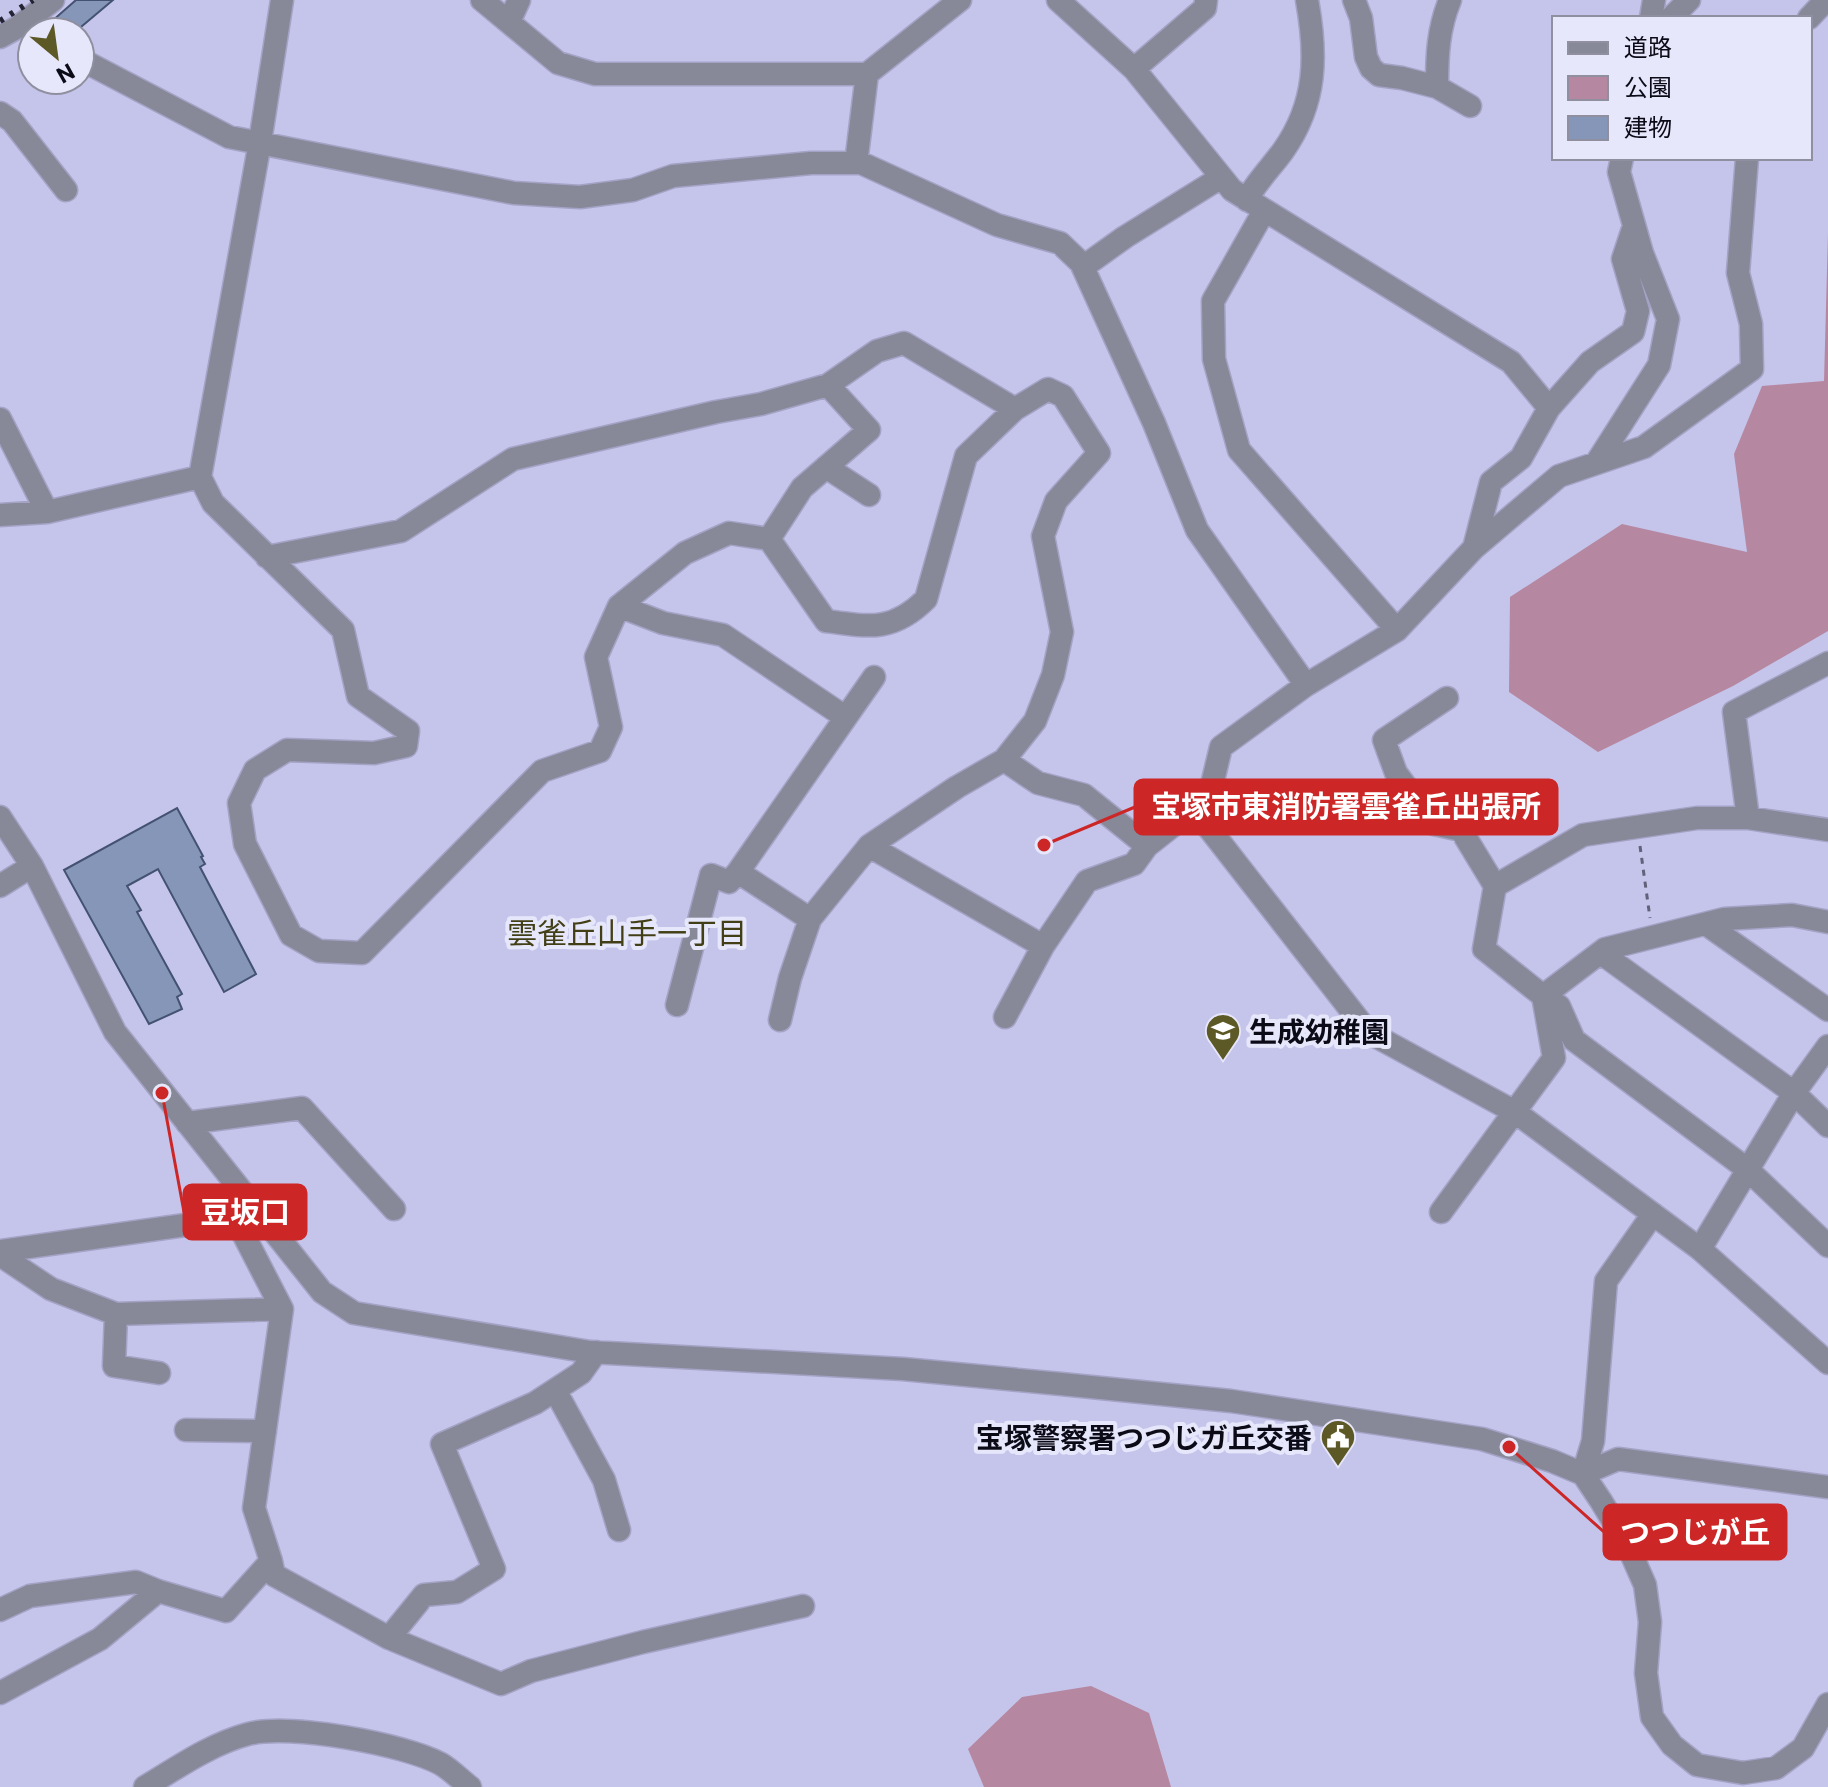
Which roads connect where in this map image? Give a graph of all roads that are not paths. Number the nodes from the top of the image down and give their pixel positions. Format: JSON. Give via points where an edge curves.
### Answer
{"nodes":[{"id":1,"x":53,"y":0,"type":"edge"},
{"id":2,"x":282,"y":0,"type":"edge"},
{"id":3,"x":482,"y":0,"type":"edge"},
{"id":4,"x":519,"y":0,"type":"edge"},
{"id":5,"x":960,"y":0,"type":"edge"},
{"id":6,"x":1058,"y":0,"type":"edge"},
{"id":7,"x":1206,"y":0,"type":"edge"},
{"id":8,"x":1307,"y":0,"type":"edge"},
{"id":9,"x":1354,"y":0,"type":"edge"},
{"id":10,"x":1450,"y":0,"type":"edge"},
{"id":11,"x":1689,"y":0,"type":"edge"},
{"id":12,"x":1826,"y":0,"type":"edge"},
{"id":13,"x":35,"y":16,"type":"edge"},
{"id":14,"x":1673,"y":16,"type":"edge"},
{"id":15,"x":1811,"y":16,"type":"edge"},
{"id":16,"x":509,"y":22,"type":"junction"},
{"id":17,"x":96,"y":67,"type":"edge"},
{"id":18,"x":1134,"y":69,"type":"junction"},
{"id":19,"x":867,"y":74,"type":"junction"},
{"id":20,"x":1437,"y":87,"type":"junction"},
{"id":21,"x":1470,"y":106,"type":"dead end"},
{"id":22,"x":0,"y":113,"type":"edge"},
{"id":23,"x":260,"y":142,"type":"junction"},
{"id":24,"x":1622,"y":160,"type":"edge"},
{"id":25,"x":1747,"y":160,"type":"edge"},
{"id":26,"x":856,"y":163,"type":"junction"},
{"id":27,"x":1220,"y":178,"type":"junction"},
{"id":28,"x":66,"y":190,"type":"dead end"},
{"id":29,"x":1256,"y":206,"type":"junction"},
{"id":30,"x":1634,"y":226,"type":"junction"},
{"id":31,"x":1083,"y":267,"type":"junction"},
{"id":32,"x":828,"y":385,"type":"junction"},
{"id":33,"x":1549,"y":408,"type":"junction"},
{"id":34,"x":1015,"y":409,"type":"junction"},
{"id":35,"x":0,"y":419,"type":"edge"},
{"id":36,"x":1597,"y":462,"type":"junction"},
{"id":37,"x":826,"y":467,"type":"junction"},
{"id":38,"x":200,"y":477,"type":"junction"},
{"id":39,"x":869,"y":495,"type":"dead end"},
{"id":40,"x":47,"y":512,"type":"junction"},
{"id":41,"x":0,"y":515,"type":"edge"},
{"id":42,"x":769,"y":539,"type":"junction"},
{"id":43,"x":1474,"y":548,"type":"junction"},
{"id":44,"x":267,"y":557,"type":"junction"},
{"id":45,"x":619,"y":606,"type":"junction"},
{"id":46,"x":1397,"y":630,"type":"junction"},
{"id":47,"x":1828,"y":663,"type":"edge"},
{"id":48,"x":874,"y":677,"type":"dead end"},
{"id":49,"x":1306,"y":685,"type":"junction"},
{"id":50,"x":1447,"y":698,"type":"dead end"},
{"id":51,"x":845,"y":717,"type":"junction"},
{"id":52,"x":1004,"y":760,"type":"junction"},
{"id":53,"x":1194,"y":809,"type":"junction"},
{"id":54,"x":0,"y":817,"type":"edge"},
{"id":55,"x":1748,"y":818,"type":"junction"},
{"id":56,"x":1828,"y":830,"type":"edge"},
{"id":57,"x":869,"y":846,"type":"junction"},
{"id":58,"x":1147,"y":846,"type":"junction"},
{"id":59,"x":32,"y":866,"type":"junction"},
{"id":60,"x":738,"y":872,"type":"junction"},
{"id":61,"x":0,"y":886,"type":"edge"},
{"id":62,"x":1495,"y":886,"type":"junction"},
{"id":63,"x":810,"y":919,"type":"junction"},
{"id":64,"x":1828,"y":922,"type":"edge"},
{"id":65,"x":1706,"y":924,"type":"junction"},
{"id":66,"x":1043,"y":946,"type":"junction"},
{"id":67,"x":1601,"y":953,"type":"junction"},
{"id":68,"x":1543,"y":996,"type":"junction"},
{"id":69,"x":677,"y":1005,"type":"dead end"},
{"id":70,"x":1828,"y":1010,"type":"edge"},
{"id":71,"x":1005,"y":1017,"type":"dead end"},
{"id":72,"x":780,"y":1020,"type":"dead end"},
{"id":73,"x":1828,"y":1046,"type":"edge"},
{"id":74,"x":1794,"y":1093,"type":"junction"},
{"id":75,"x":1515,"y":1112,"type":"junction"},
{"id":76,"x":187,"y":1123,"type":"junction"},
{"id":77,"x":1828,"y":1126,"type":"edge"},
{"id":78,"x":1747,"y":1169,"type":"junction"},
{"id":79,"x":228,"y":1174,"type":"junction"},
{"id":80,"x":394,"y":1209,"type":"dead end"},
{"id":81,"x":1441,"y":1212,"type":"dead end"},
{"id":82,"x":1653,"y":1214,"type":"junction"},
{"id":83,"x":235,"y":1218,"type":"junction"},
{"id":84,"x":1828,"y":1246,"type":"edge"},
{"id":85,"x":1700,"y":1249,"type":"junction"},
{"id":86,"x":0,"y":1253,"type":"edge"},
{"id":87,"x":282,"y":1309,"type":"junction"},
{"id":88,"x":116,"y":1314,"type":"junction"},
{"id":89,"x":596,"y":1352,"type":"junction"},
{"id":90,"x":1828,"y":1363,"type":"edge"},
{"id":91,"x":159,"y":1373,"type":"dead end"},
{"id":92,"x":555,"y":1390,"type":"junction"},
{"id":93,"x":186,"y":1430,"type":"dead end"},
{"id":94,"x":265,"y":1431,"type":"junction"},
{"id":95,"x":1583,"y":1474,"type":"junction"},
{"id":96,"x":1828,"y":1487,"type":"edge"},
{"id":97,"x":619,"y":1530,"type":"dead end"},
{"id":98,"x":271,"y":1561,"type":"junction"},
{"id":99,"x":158,"y":1591,"type":"junction"},
{"id":100,"x":803,"y":1606,"type":"dead end"},
{"id":101,"x":0,"y":1610,"type":"edge"},
{"id":102,"x":389,"y":1638,"type":"junction"},
{"id":103,"x":0,"y":1693,"type":"edge"},
{"id":104,"x":1828,"y":1704,"type":"edge"},
{"id":105,"x":145,"y":1787,"type":"edge"},
{"id":106,"x":470,"y":1787,"type":"edge"}],
"edges":[{"from":1,"to":13,"type":"street"},
{"from":2,"to":23,"type":"street"},
{"from":3,"to":16,"type":"street"},
{"from":4,"to":16,"type":"street"},
{"from":5,"to":19,"type":"street"},
{"from":6,"to":18,"type":"street"},
{"from":7,"to":18,"type":"street","via":[[1205,8]]},
{"from":8,"to":29,"type":"street","via":[[1315,53],[1313,84],[1306,110]]},
{"from":9,"to":20,"type":"street","via":[[1371,68],[1379,75]]},
{"from":10,"to":20,"type":"street","via":[[1440,28]]},
{"from":11,"to":14,"type":"street"},
{"from":12,"to":15,"type":"street"},
{"from":16,"to":19,"type":"street","via":[[558,63],[595,74]]},
{"from":17,"to":23,"type":"street","via":[[229,137]]},
{"from":18,"to":27,"type":"street"},
{"from":19,"to":26,"type":"street"},
{"from":20,"to":21,"type":"street"},
{"from":22,"to":28,"type":"street"},
{"from":23,"to":26,"type":"street","via":[[514,193],[580,197],[633,190],[673,176]]},
{"from":23,"to":38,"type":"street"},
{"from":24,"to":30,"type":"street","via":[[1619,172]]},
{"from":25,"to":36,"type":"street","via":[[1738,273],[1751,324],[1752,369],[1644,447]]},
{"from":26,"to":31,"type":"street","via":[[997,225],[1060,243]]},
{"from":27,"to":29,"type":"street"},
{"from":27,"to":31,"type":"street"},
{"from":29,"to":33,"type":"street","via":[[1511,362]]},
{"from":29,"to":46,"type":"street","via":[[1213,301],[1214,359],[1239,450]]},
{"from":30,"to":33,"type":"street","via":[[1623,259],[1638,311],[1633,332],[1590,362]]},
{"from":30,"to":36,"type":"street","via":[[1668,319],[1659,365]]},
{"from":31,"to":49,"type":"street","via":[[1197,530]]},
{"from":32,"to":34,"type":"street","via":[[877,351],[904,343]]},
{"from":32,"to":37,"type":"street","via":[[869,430]]},
{"from":32,"to":44,"type":"street","via":[[513,459],[401,531]]},
{"from":33,"to":43,"type":"street","via":[[1521,458],[1491,482]]},
{"from":34,"to":42,"type":"street","via":[[966,456],[926,599],[910,615],[871,628],[826,621]]},
{"from":34,"to":52,"type":"street","via":[[1048,389],[1063,396],[1099,453],[1056,501],[1043,536],[1062,632],[1035,721]]},
{"from":35,"to":40,"type":"street"},
{"from":36,"to":43,"type":"street","via":[[1559,476]]},
{"from":37,"to":39,"type":"street"},
{"from":37,"to":42,"type":"street","via":[[802,488]]},
{"from":38,"to":40,"type":"street"},
{"from":38,"to":44,"type":"street","via":[[213,503]]},
{"from":40,"to":41,"type":"street"},
{"from":42,"to":45,"type":"street","via":[[729,533],[685,553]]},
{"from":43,"to":46,"type":"street"},
{"from":44,"to":45,"type":"street","via":[[343,630],[358,696],[408,731],[406,746],[374,753],[287,750],[255,770],[239,803],[245,844],[291,935],[319,951],[362,953],[542,771],[600,751],[611,727],[596,657]]},
{"from":45,"to":51,"type":"street","via":[[663,623],[723,635]]},
{"from":46,"to":49,"type":"street"},
{"from":47,"to":55,"type":"street","via":[[1734,712]]},
{"from":48,"to":51,"type":"street"},
{"from":49,"to":53,"type":"street","via":[[1221,747],[1209,797]]},
{"from":50,"to":62,"type":"street","via":[[1384,740],[1405,786],[1434,824],[1461,830]]},
{"from":51,"to":60,"type":"street"},
{"from":52,"to":57,"type":"street"},
{"from":52,"to":58,"type":"street","via":[[1038,783],[1084,795]]},
{"from":53,"to":58,"type":"street"},
{"from":53,"to":75,"type":"street","via":[[1368,1032]]},
{"from":54,"to":59,"type":"street"},
{"from":55,"to":56,"type":"street"},
{"from":55,"to":62,"type":"street","via":[[1697,818],[1583,835]]},
{"from":57,"to":63,"type":"street"},
{"from":57,"to":66,"type":"street"},
{"from":58,"to":66,"type":"street","via":[[1134,864],[1087,881]]},
{"from":59,"to":61,"type":"street"},
{"from":59,"to":76,"type":"street","via":[[115,1032]]},
{"from":60,"to":63,"type":"street"},
{"from":60,"to":69,"type":"street","via":[[729,882],[711,875]]},
{"from":62,"to":68,"type":"street","via":[[1484,949]]},
{"from":63,"to":72,"type":"street"},
{"from":64,"to":65,"type":"street","via":[[1792,915]]},
{"from":65,"to":67,"type":"street"},
{"from":65,"to":70,"type":"street"},
{"from":66,"to":71,"type":"street"},
{"from":67,"to":68,"type":"street"},
{"from":67,"to":74,"type":"street"},
{"from":68,"to":75,"type":"street","via":[[1554,1058]]},
{"from":68,"to":78,"type":"street","via":[[1559,1006],[1574,1040]]},
{"from":73,"to":74,"type":"street"},
{"from":74,"to":77,"type":"street"},
{"from":74,"to":78,"type":"street"},
{"from":75,"to":81,"type":"street"},
{"from":75,"to":82,"type":"street"},
{"from":76,"to":79,"type":"street"},
{"from":76,"to":80,"type":"street","via":[[302,1108]]},
{"from":78,"to":84,"type":"street"},
{"from":78,"to":85,"type":"street"},
{"from":79,"to":83,"type":"street"},
{"from":79,"to":89,"type":"street","via":[[322,1292],[354,1313]]},
{"from":82,"to":85,"type":"street"},
{"from":82,"to":95,"type":"street","via":[[1606,1281],[1593,1441]]},
{"from":83,"to":86,"type":"street"},
{"from":83,"to":87,"type":"street"},
{"from":85,"to":90,"type":"street"},
{"from":86,"to":88,"type":"street","via":[[51,1289]]},
{"from":87,"to":88,"type":"street"},
{"from":87,"to":94,"type":"street"},
{"from":88,"to":91,"type":"street","via":[[114,1366]]},
{"from":89,"to":92,"type":"street","via":[[581,1373]]},
{"from":89,"to":95,"type":"street","via":[[903,1369],[1231,1401],[1482,1439]]},
{"from":92,"to":97,"type":"street","via":[[604,1480]]},
{"from":92,"to":102,"type":"street","via":[[442,1444],[494,1569],[457,1592],[424,1595]]},
{"from":93,"to":94,"type":"street"},
{"from":94,"to":98,"type":"street","via":[[254,1508]]},
{"from":95,"to":96,"type":"street","via":[[1618,1459]]},
{"from":95,"to":104,"type":"street","via":[[1627,1544],[1645,1585],[1652,1717],[1672,1745],[1697,1765],[1743,1773],[1776,1768],[1803,1748]]},
{"from":98,"to":99,"type":"street","via":[[226,1611]]},
{"from":98,"to":102,"type":"street","via":[[274,1575]]},
{"from":99,"to":101,"type":"street","via":[[136,1582],[30,1596]]},
{"from":99,"to":103,"type":"street","via":[[100,1639]]},
{"from":100,"to":102,"type":"street","via":[[531,1671],[501,1684]]},
{"from":105,"to":106,"type":"street","via":[[222,1742],[253,1732],[302,1731],[394,1747],[441,1764]]}]}
